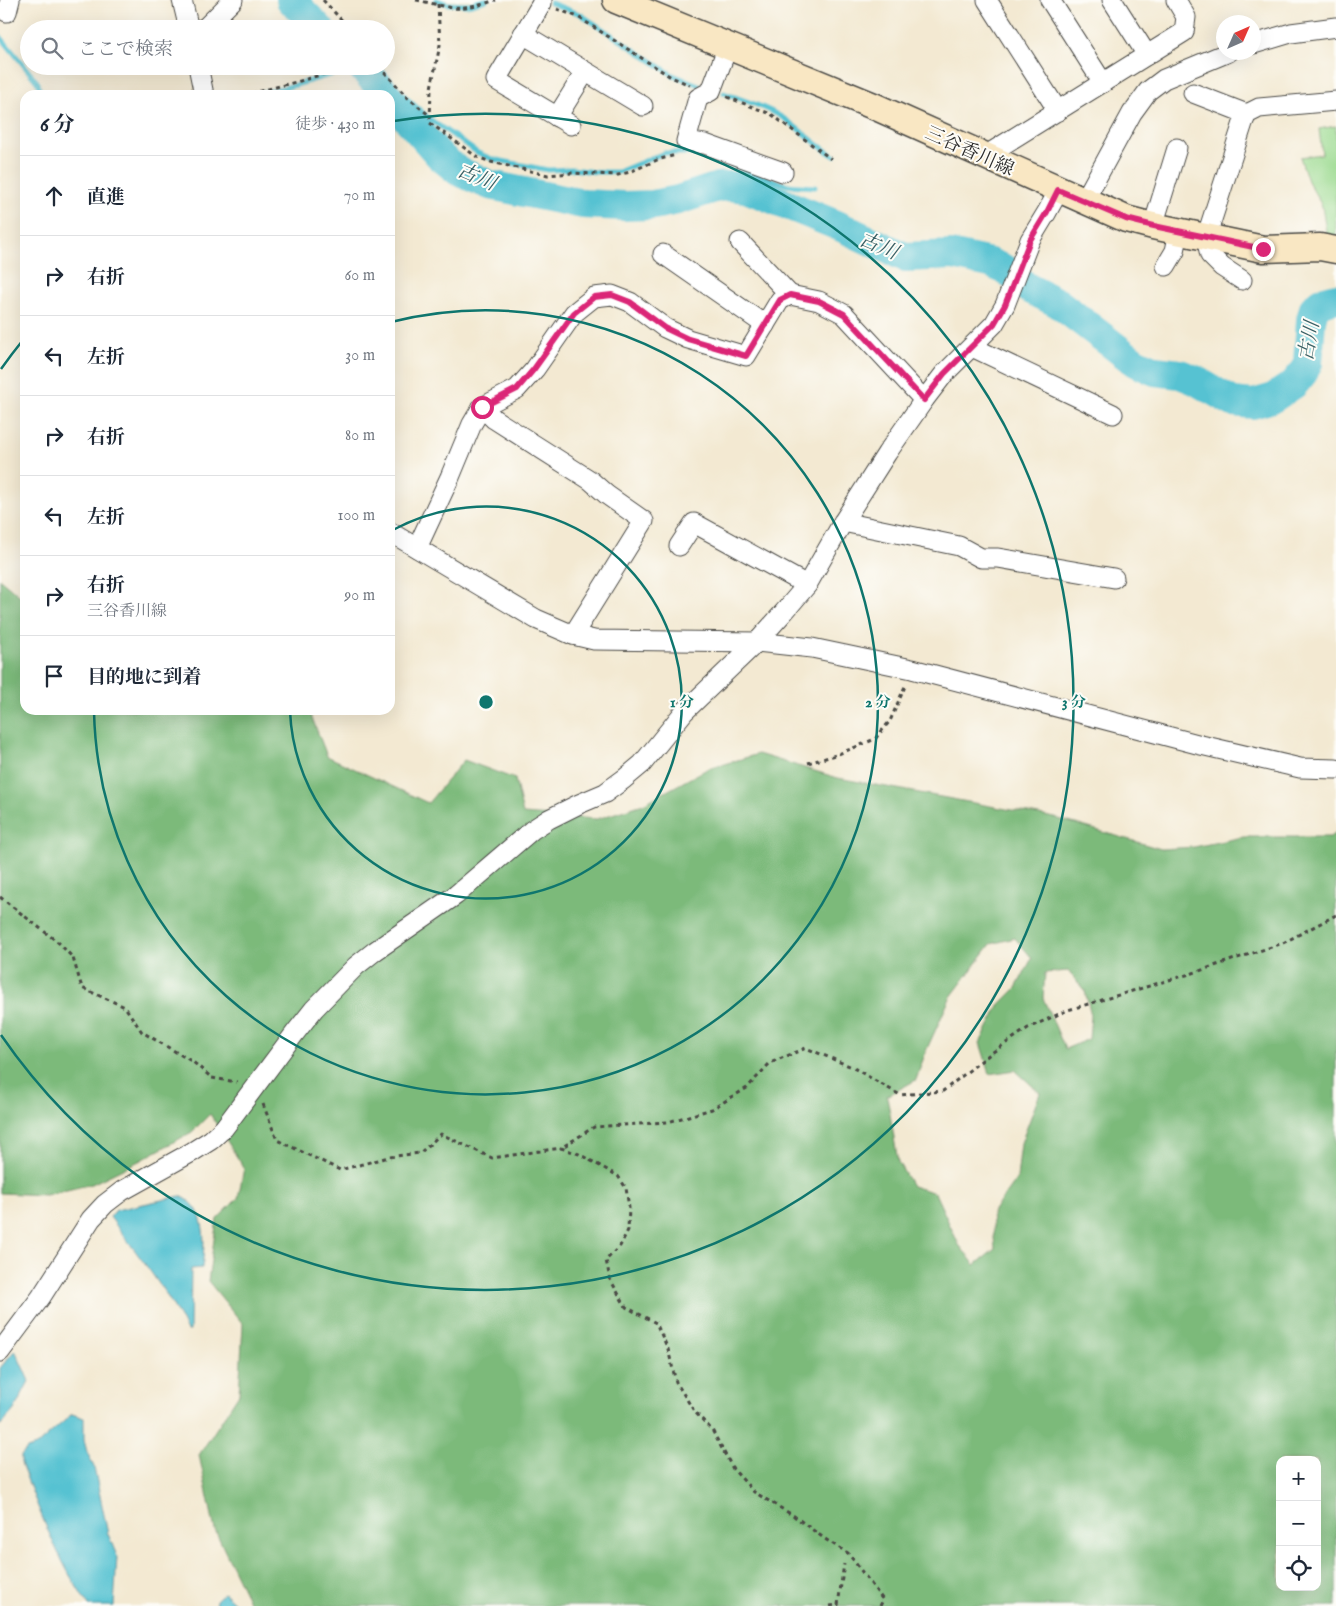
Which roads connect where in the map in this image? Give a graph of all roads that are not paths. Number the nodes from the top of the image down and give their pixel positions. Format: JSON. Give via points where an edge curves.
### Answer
{"nodes":[{"id":1,"x":182,"y":0,"type":"edge"},
{"id":2,"x":233,"y":0,"type":"edge"},
{"id":3,"x":616,"y":0,"type":"edge"},
{"id":4,"x":987,"y":0,"type":"edge"},
{"id":5,"x":1050,"y":0,"type":"edge"},
{"id":6,"x":1112,"y":0,"type":"edge"},
{"id":7,"x":1180,"y":1,"type":"edge"},
{"id":8,"x":542,"y":2,"type":"edge"},
{"id":9,"x":649,"y":7,"type":"edge"},
{"id":10,"x":188,"y":20,"type":"edge"},
{"id":11,"x":213,"y":20,"type":"edge"},
{"id":12,"x":1336,"y":27,"type":"edge"},
{"id":13,"x":523,"y":34,"type":"junction"},
{"id":14,"x":1261,"y":42,"type":"edge"},
{"id":15,"x":728,"y":46,"type":"junction"},
{"id":16,"x":1147,"y":55,"type":"junction"},
{"id":17,"x":1216,"y":57,"type":"edge"},
{"id":18,"x":586,"y":72,"type":"junction"},
{"id":19,"x":200,"y":75,"type":"edge"},
{"id":20,"x":1103,"y":83,"type":"junction"},
{"id":21,"x":203,"y":90,"type":"edge"},
{"id":22,"x":1193,"y":93,"type":"dead end"},
{"id":23,"x":1336,"y":100,"type":"edge"},
{"id":24,"x":643,"y":106,"type":"dead end"},
{"id":25,"x":1058,"y":111,"type":"junction"},
{"id":26,"x":1247,"y":114,"type":"junction"},
{"id":27,"x":1177,"y":148,"type":"dead end"},
{"id":28,"x":985,"y":156,"type":"junction"},
{"id":29,"x":783,"y":172,"type":"dead end"},
{"id":30,"x":1058,"y":190,"type":"junction"},
{"id":31,"x":1084,"y":201,"type":"junction"},
{"id":32,"x":1154,"y":226,"type":"junction"},
{"id":33,"x":1179,"y":232,"type":"junction"},
{"id":34,"x":1206,"y":238,"type":"junction"},
{"id":35,"x":740,"y":242,"type":"dead end"},
{"id":36,"x":1336,"y":250,"type":"edge"},
{"id":37,"x":663,"y":254,"type":"dead end"},
{"id":38,"x":1166,"y":266,"type":"dead end"},
{"id":39,"x":1242,"y":280,"type":"dead end"},
{"id":40,"x":790,"y":295,"type":"junction"},
{"id":41,"x":765,"y":325,"type":"junction"},
{"id":42,"x":972,"y":347,"type":"junction"},
{"id":43,"x":924,"y":400,"type":"junction"},
{"id":44,"x":482,"y":407,"type":"junction"},
{"id":45,"x":1113,"y":414,"type":"dead end"},
{"id":46,"x":843,"y":522,"type":"junction"},
{"id":47,"x":395,"y":535,"type":"edge"},
{"id":48,"x":679,"y":546,"type":"dead end"},
{"id":49,"x":417,"y":548,"type":"junction"},
{"id":50,"x":1114,"y":578,"type":"dead end"},
{"id":51,"x":807,"y":585,"type":"junction"},
{"id":52,"x":574,"y":636,"type":"junction"},
{"id":53,"x":757,"y":642,"type":"junction"},
{"id":54,"x":1336,"y":769,"type":"edge"},
{"id":55,"x":0,"y":1352,"type":"edge"}],
"edges":[{"from":1,"to":10,"type":"street"},
{"from":2,"to":11,"type":"street"},
{"from":3,"to":9,"type":"main road","name":"三谷香川線"},
{"from":4,"to":25,"type":"street"},
{"from":5,"to":20,"type":"street"},
{"from":6,"to":16,"type":"street"},
{"from":7,"to":16,"type":"street","via":[[1186,17],[1184,32]]},
{"from":8,"to":13,"type":"street"},
{"from":9,"to":15,"type":"main road","name":"三谷香川線"},
{"from":12,"to":14,"type":"street","via":[[1291,33]]},
{"from":13,"to":18,"type":"street"},
{"from":13,"to":18,"type":"street","via":[[496,80],[564,121]]},
{"from":15,"to":28,"type":"main road","name":"三谷香川線"},
{"from":15,"to":29,"type":"street","via":[[711,91],[698,98],[686,142],[705,144]]},
{"from":16,"to":20,"type":"street"},
{"from":17,"to":31,"type":"street","via":[[1164,79],[1148,91],[1132,113]]},
{"from":18,"to":24,"type":"street"},
{"from":19,"to":21,"type":"street"},
{"from":20,"to":25,"type":"street"},
{"from":22,"to":26,"type":"street"},
{"from":23,"to":26,"type":"street","via":[[1260,108]]},
{"from":25,"to":28,"type":"street"},
{"from":26,"to":34,"type":"street"},
{"from":27,"to":32,"type":"street"},
{"from":28,"to":30,"type":"main road","name":"三谷香川線"},
{"from":30,"to":31,"type":"main road","name":"三谷香川線"},
{"from":30,"to":42,"type":"street","via":[[1030,240],[1005,305],[994,324]]},
{"from":31,"to":32,"type":"main road","name":"三谷香川線","via":[[1126,219]]},
{"from":32,"to":33,"type":"main road","name":"三谷香川線"},
{"from":33,"to":34,"type":"main road","name":"三谷香川線"},
{"from":33,"to":38,"type":"street","via":[[1175,251]]},
{"from":34,"to":36,"type":"main road","name":"三谷香川線","via":[[1263,249],[1320,247]]},
{"from":34,"to":39,"type":"street","via":[[1210,255]]},
{"from":35,"to":40,"type":"street"},
{"from":37,"to":41,"type":"street"},
{"from":40,"to":41,"type":"street","via":[[780,300]]},
{"from":40,"to":43,"type":"street","via":[[819,301],[844,314]]},
{"from":41,"to":44,"type":"street","via":[[746,356],[688,339],[665,328],[630,302],[612,295],[594,297],[574,313],[517,389]]},
{"from":42,"to":43,"type":"street","via":[[944,374]]},
{"from":42,"to":45,"type":"street"},
{"from":43,"to":46,"type":"street"},
{"from":44,"to":49,"type":"street"},
{"from":44,"to":52,"type":"street","via":[[494,419],[590,480],[644,521]]},
{"from":46,"to":50,"type":"street","via":[[959,546],[981,558],[998,558]]},
{"from":46,"to":51,"type":"street"},
{"from":47,"to":49,"type":"street"},
{"from":48,"to":51,"type":"street","via":[[694,523]]},
{"from":49,"to":52,"type":"street","via":[[536,619]]},
{"from":51,"to":53,"type":"street"},
{"from":52,"to":53,"type":"street","via":[[594,640]]},
{"from":53,"to":54,"type":"street","via":[[812,648],[912,669],[1201,745],[1300,768]]},
{"from":53,"to":55,"type":"street","via":[[684,712],[642,764],[624,779],[605,793],[532,830],[456,895],[356,966],[294,1033],[224,1128],[192,1152],[122,1191],[91,1219],[41,1297]]}]}
